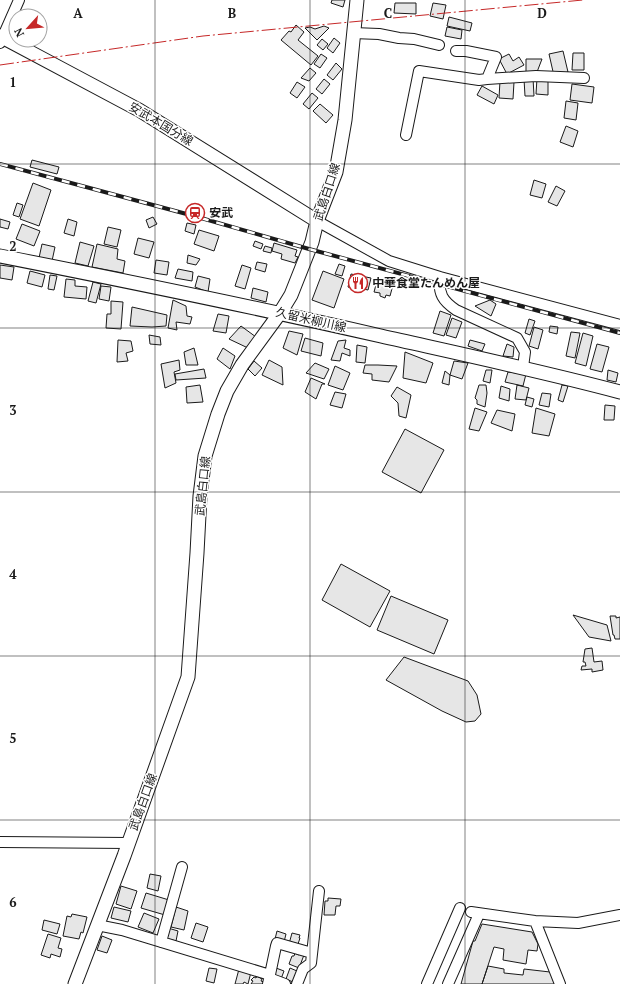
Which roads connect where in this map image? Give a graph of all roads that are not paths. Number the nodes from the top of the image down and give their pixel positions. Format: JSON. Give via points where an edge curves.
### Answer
{"nodes":[{"id":1,"x":19,"y":0,"type":"edge"},
{"id":2,"x":357,"y":0,"type":"edge"},
{"id":3,"x":354,"y":33,"type":"junction"},
{"id":4,"x":1,"y":39,"type":"edge"},
{"id":5,"x":439,"y":45,"type":"dead end"},
{"id":6,"x":456,"y":51,"type":"dead end"},
{"id":7,"x":584,"y":78,"type":"dead end"},
{"id":8,"x":487,"y":79,"type":"junction"},
{"id":9,"x":406,"y":135,"type":"dead end"},
{"id":10,"x":317,"y":221,"type":"junction"},
{"id":11,"x":0,"y":256,"type":"edge"},
{"id":12,"x":440,"y":277,"type":"junction"},
{"id":13,"x":280,"y":313,"type":"junction"},
{"id":14,"x":620,"y":326,"type":"edge"},
{"id":15,"x":523,"y":367,"type":"junction"},
{"id":16,"x":620,"y":392,"type":"edge"},
{"id":17,"x":0,"y":842,"type":"edge"},
{"id":18,"x":129,"y":843,"type":"junction"},
{"id":19,"x":182,"y":867,"type":"dead end"},
{"id":20,"x":319,"y":891,"type":"dead end"},
{"id":21,"x":460,"y":908,"type":"dead end"},
{"id":22,"x":620,"y":915,"type":"edge"},
{"id":23,"x":535,"y":921,"type":"junction"},
{"id":24,"x":97,"y":925,"type":"junction"},
{"id":25,"x":161,"y":942,"type":"junction"},
{"id":26,"x":312,"y":954,"type":"junction"},
{"id":27,"x":269,"y":979,"type":"edge"},
{"id":28,"x":75,"y":984,"type":"edge"},
{"id":29,"x":286,"y":984,"type":"edge"},
{"id":30,"x":297,"y":984,"type":"edge"},
{"id":31,"x":427,"y":984,"type":"edge"},
{"id":32,"x":448,"y":984,"type":"edge"},
{"id":33,"x":560,"y":984,"type":"edge"}],
"edges":[{"from":1,"to":4,"type":"street"},
{"from":2,"to":3,"type":"main road","name":"武島白口線"},
{"from":3,"to":5,"type":"street","via":[[379,34]]},
{"from":3,"to":10,"type":"main road","name":"武島白口線","via":[[345,120],[336,172]]},
{"from":4,"to":10,"type":"main road","name":"安武本国分線","via":[[139,110]]},
{"from":6,"to":8,"type":"street","via":[[496,57]]},
{"from":7,"to":8,"type":"street","via":[[536,76]]},
{"from":8,"to":9,"type":"street","via":[[419,71]]},
{"from":10,"to":12,"type":"street","via":[[389,261]]},
{"from":10,"to":13,"type":"main road","name":"武島白口線","via":[[312,242],[291,295]]},
{"from":11,"to":13,"type":"main road","name":"久留米柳川線"},
{"from":12,"to":14,"type":"street"},
{"from":12,"to":15,"type":"street","via":[[442,296],[448,305],[517,338],[525,352]]},
{"from":13,"to":15,"type":"main road","name":"久留米柳川線"},
{"from":13,"to":18,"type":"main road","name":"武島白口線","via":[[242,365],[227,391],[205,456],[188,677]]},
{"from":15,"to":16,"type":"main road","name":"久留米柳川線"},
{"from":17,"to":18,"type":"street"},
{"from":18,"to":24,"type":"main road","name":"武島白口線"},
{"from":19,"to":25,"type":"street"},
{"from":20,"to":26,"type":"street"},
{"from":21,"to":31,"type":"street"},
{"from":22,"to":23,"type":"street","via":[[578,923]]},
{"from":23,"to":32,"type":"street","via":[[475,913]]},
{"from":23,"to":33,"type":"street"},
{"from":24,"to":25,"type":"street"},
{"from":24,"to":28,"type":"main road","name":"武島白口線"},
{"from":25,"to":27,"type":"street"},
{"from":26,"to":27,"type":"street","via":[[277,943]]},
{"from":26,"to":30,"type":"street","via":[[311,963],[303,969]]},
{"from":27,"to":29,"type":"street"}]}
